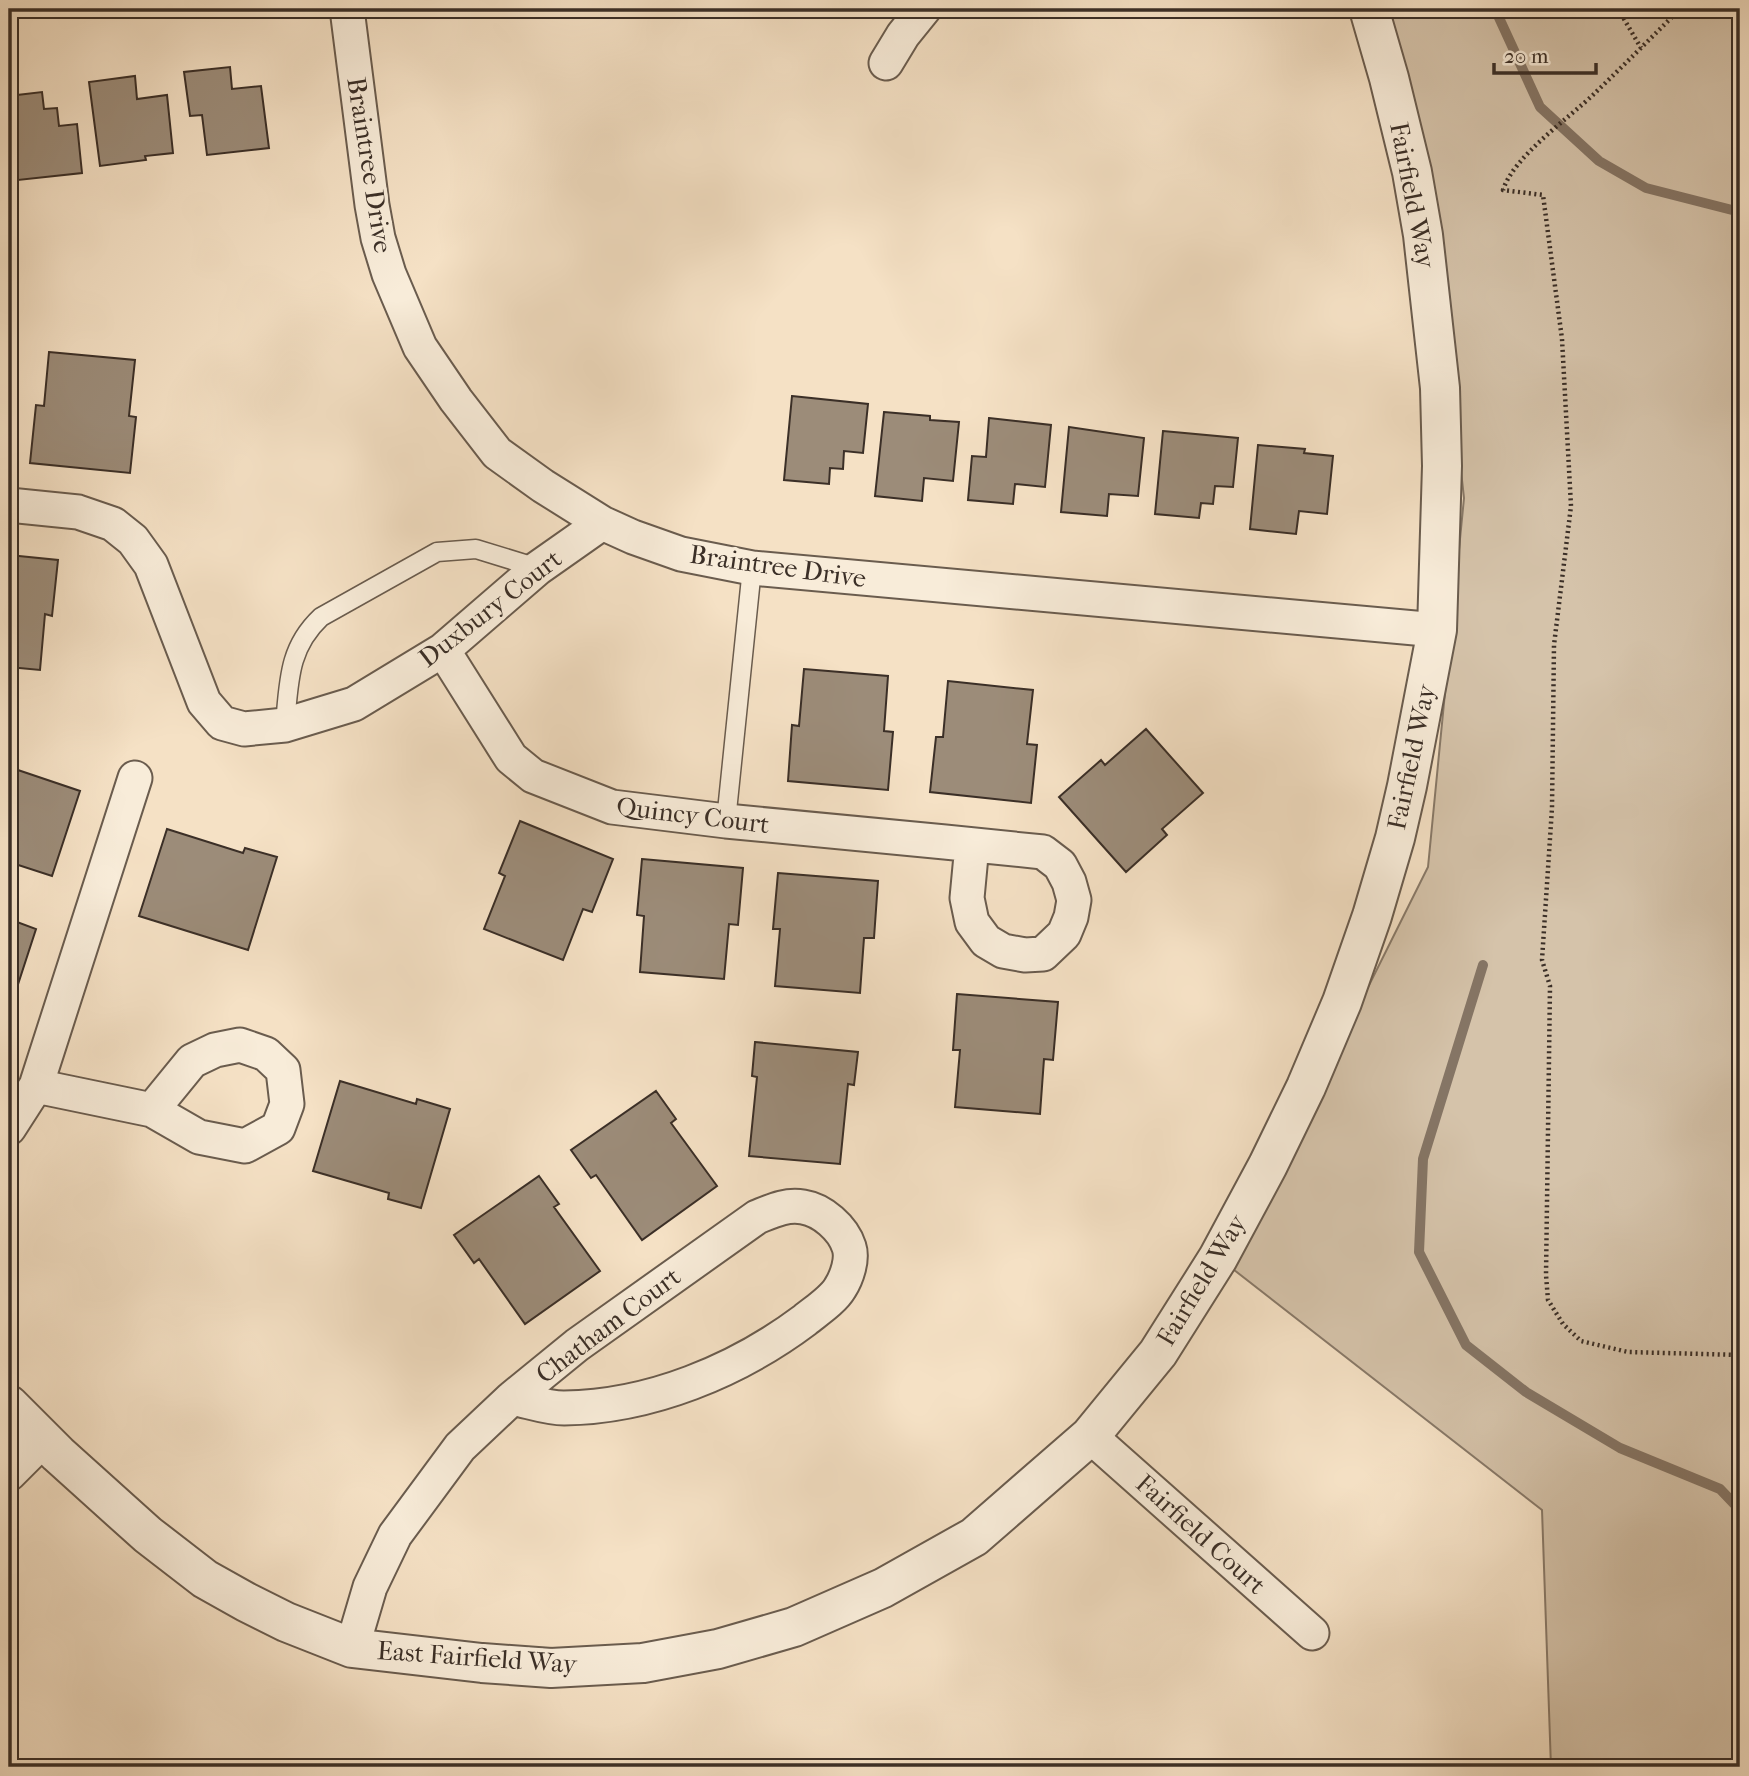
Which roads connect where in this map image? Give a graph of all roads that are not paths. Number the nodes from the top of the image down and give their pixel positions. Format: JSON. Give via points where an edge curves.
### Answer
{"nodes":[{"id":1,"x":347,"y":9,"type":"edge"},
{"id":2,"x":925,"y":9,"type":"edge"},
{"id":3,"x":1369,"y":9,"type":"edge"},
{"id":4,"x":886,"y":64,"type":"dead end"},
{"id":5,"x":9,"y":505,"type":"edge"},
{"id":6,"x":603,"y":523,"type":"junction"},
{"id":7,"x":538,"y":568,"type":"junction"},
{"id":8,"x":752,"y":568,"type":"junction"},
{"id":9,"x":1437,"y":630,"type":"junction"},
{"id":10,"x":443,"y":650,"type":"junction"},
{"id":11,"x":285,"y":725,"type":"junction"},
{"id":12,"x":135,"y":778,"type":"dead end"},
{"id":13,"x":726,"y":821,"type":"junction"},
{"id":14,"x":972,"y":845,"type":"dead end"},
{"id":15,"x":36,"y":1086,"type":"junction"},
{"id":16,"x":152,"y":1110,"type":"dead end"},
{"id":17,"x":9,"y":1128,"type":"edge"},
{"id":18,"x":512,"y":1398,"type":"junction"},
{"id":19,"x":9,"y":1405,"type":"edge"},
{"id":20,"x":1090,"y":1436,"type":"junction"},
{"id":21,"x":43,"y":1440,"type":"junction"},
{"id":22,"x":9,"y":1474,"type":"edge"},
{"id":23,"x":1312,"y":1633,"type":"dead end"},
{"id":24,"x":352,"y":1648,"type":"junction"}],
"edges":[{"from":1,"to":6,"type":"street","name":"Braintree Drive","via":[[378,238],[420,347],[497,453]]},
{"from":2,"to":4,"type":"street"},
{"from":3,"to":9,"type":"street","name":"Fairfield Way","via":[[1412,172],[1436,331],[1442,466]]},
{"from":5,"to":11,"type":"street","name":"Duxbury Court","via":[[78,512],[114,524],[151,565],[212,713],[222,723],[244,729]]},
{"from":6,"to":7,"type":"street","name":"Duxbury Court"},
{"from":6,"to":8,"type":"street","name":"Braintree Drive","via":[[681,554]]},
{"from":7,"to":10,"type":"street","name":"Duxbury Court"},
{"from":7,"to":11,"type":"lane","via":[[476,549],[437,552],[321,617],[308,629],[292,664]]},
{"from":8,"to":9,"type":"street","name":"Braintree Drive"},
{"from":8,"to":13,"type":"lane"},
{"from":9,"to":20,"type":"street","name":"Fairfield Way","via":[[1395,838],[1342,1002],[1306,1087],[1268,1166],[1172,1332]]},
{"from":10,"to":11,"type":"street","name":"Duxbury Court","via":[[354,704]]},
{"from":10,"to":13,"type":"street","name":"Quincy Court","via":[[511,758],[533,776],[612,807]]},
{"from":12,"to":15,"type":"street"},
{"from":13,"to":14,"type":"street","name":"Quincy Court"},
{"from":15,"to":16,"type":"street"},
{"from":15,"to":17,"type":"street"},
{"from":18,"to":18,"type":"street","name":"Chatham Court","via":[[561,1408],[607,1405],[724,1370],[777,1341],[813,1314],[839,1289],[849,1269],[850,1249],[824,1215],[803,1207],[782,1207],[757,1217],[577,1345]]},
{"from":18,"to":24,"type":"street","name":"Chatham Court","via":[[460,1447],[395,1535],[370,1587]]},
{"from":19,"to":21,"type":"street","name":"East Fairfield Way"},
{"from":20,"to":23,"type":"street","name":"Fairfield Court"},
{"from":20,"to":24,"type":"street","name":"East Fairfield Way","via":[[974,1537],[883,1588],[766,1637],[643,1663],[551,1668]]},
{"from":21,"to":22,"type":"street"},
{"from":21,"to":24,"type":"street","name":"East Fairfield Way","via":[[148,1535],[205,1579],[286,1622]]}]}
